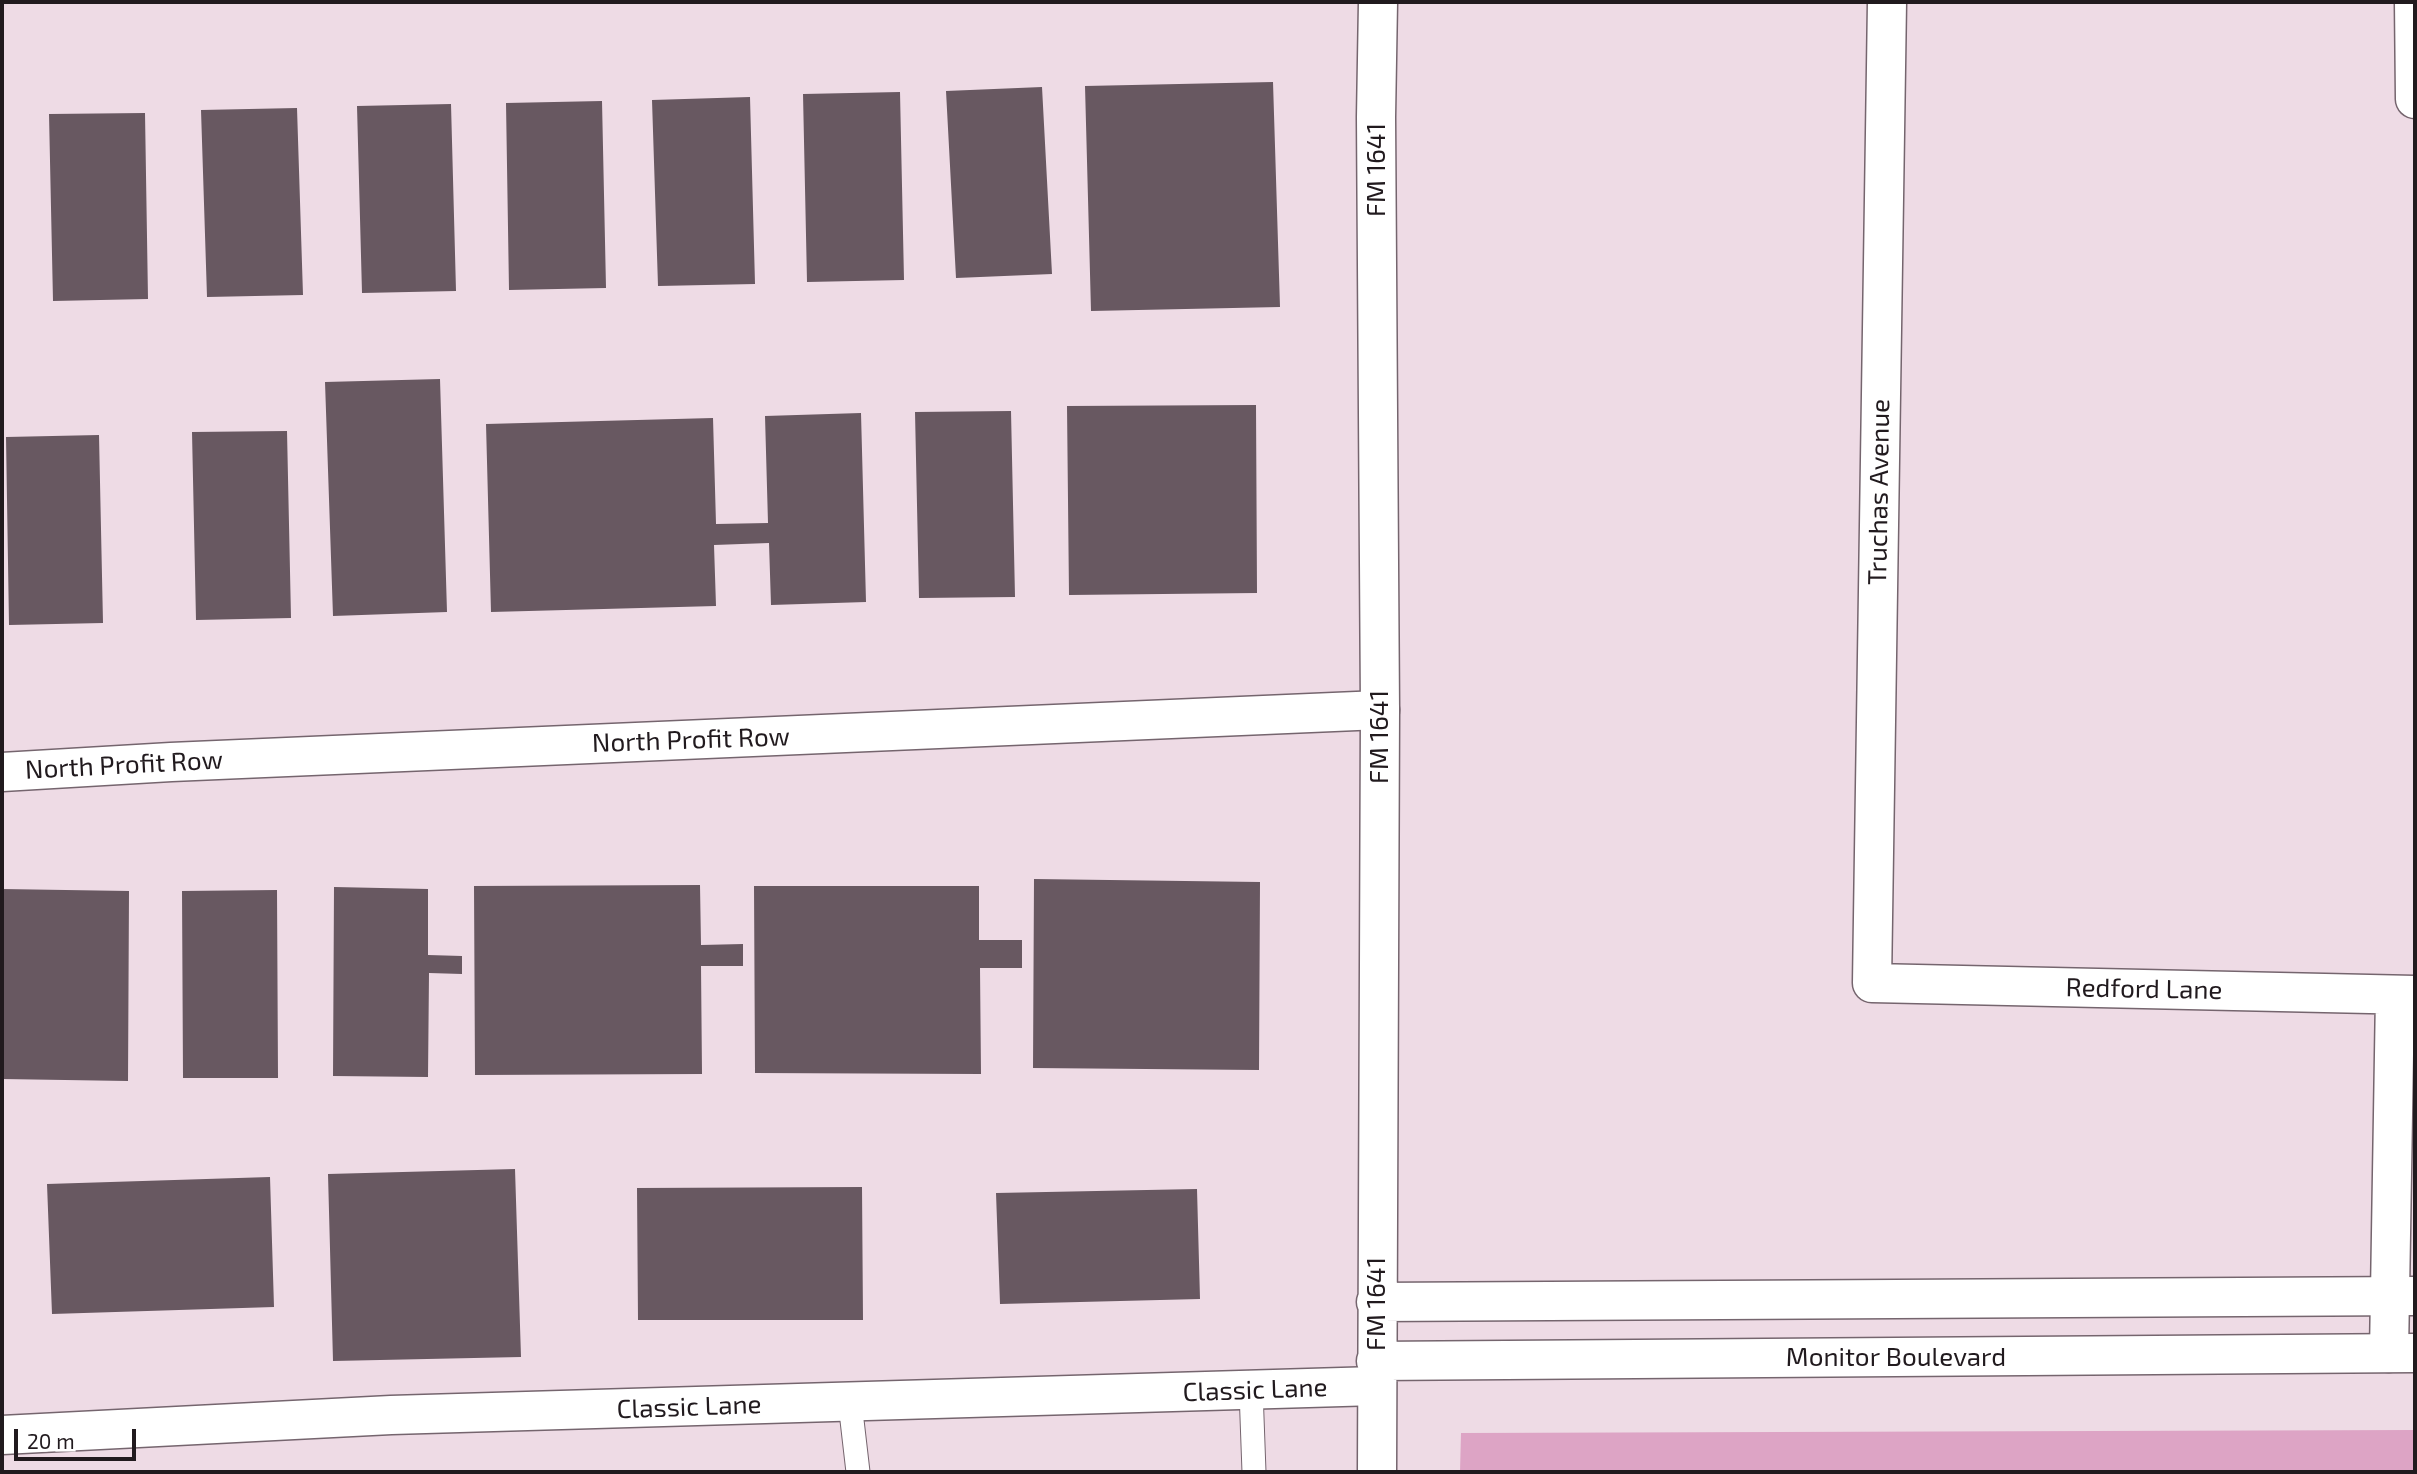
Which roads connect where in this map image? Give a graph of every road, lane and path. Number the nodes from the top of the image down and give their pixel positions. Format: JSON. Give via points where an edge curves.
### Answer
{"nodes":[{"id":1,"x":1378,"y":2,"type":"edge"},
{"id":2,"x":1887,"y":2,"type":"edge"},
{"id":3,"x":2414,"y":2,"type":"edge"},
{"id":4,"x":2415,"y":99,"type":"edge"},
{"id":5,"x":1380,"y":710,"type":"junction"},
{"id":6,"x":2,"y":772,"type":"edge"},
{"id":7,"x":1872,"y":983,"type":"joint"},
{"id":8,"x":2405,"y":995,"type":"edge"},
{"id":9,"x":2403,"y":1296,"type":"edge"},
{"id":10,"x":1376,"y":1302,"type":"junction"},
{"id":11,"x":2402,"y":1353,"type":"edge"},
{"id":12,"x":1376,"y":1373,"type":"junction"},
{"id":13,"x":1251,"y":1390,"type":"junction"},
{"id":14,"x":850,"y":1403,"type":"junction"},
{"id":15,"x":2,"y":1435,"type":"edge"},
{"id":16,"x":858,"y":1472,"type":"edge"},
{"id":17,"x":1254,"y":1472,"type":"edge"},
{"id":18,"x":1377,"y":1472,"type":"edge"}],
"edges":[{"from":1,"to":5,"type":"street","name":"FM 1641","number":"FM 1641"},
{"from":2,"to":7,"type":"street","name":"Truchas Avenue"},
{"from":3,"to":4,"type":"street"},
{"from":5,"to":6,"type":"street","name":"North Profit Row"},
{"from":5,"to":10,"type":"street","name":"FM 1641","number":"FM 1641"},
{"from":7,"to":8,"type":"street","name":"Redford Lane"},
{"from":8,"to":9,"type":"street"},
{"from":9,"to":10,"type":"street"},
{"from":9,"to":11,"type":"street"},
{"from":10,"to":12,"type":"street","name":"FM 1641","number":"FM 1641"},
{"from":11,"to":12,"type":"street","name":"Monitor Boulevard"},
{"from":12,"to":13,"type":"street","name":"Classic Lane"},
{"from":12,"to":18,"type":"street","name":"FM 1641","number":"FM 1641"},
{"from":13,"to":14,"type":"street","name":"Classic Lane"},
{"from":13,"to":17,"type":"lane"},
{"from":14,"to":15,"type":"street","name":"Classic Lane","via":[[391,1415]]},
{"from":14,"to":16,"type":"lane"}]}
